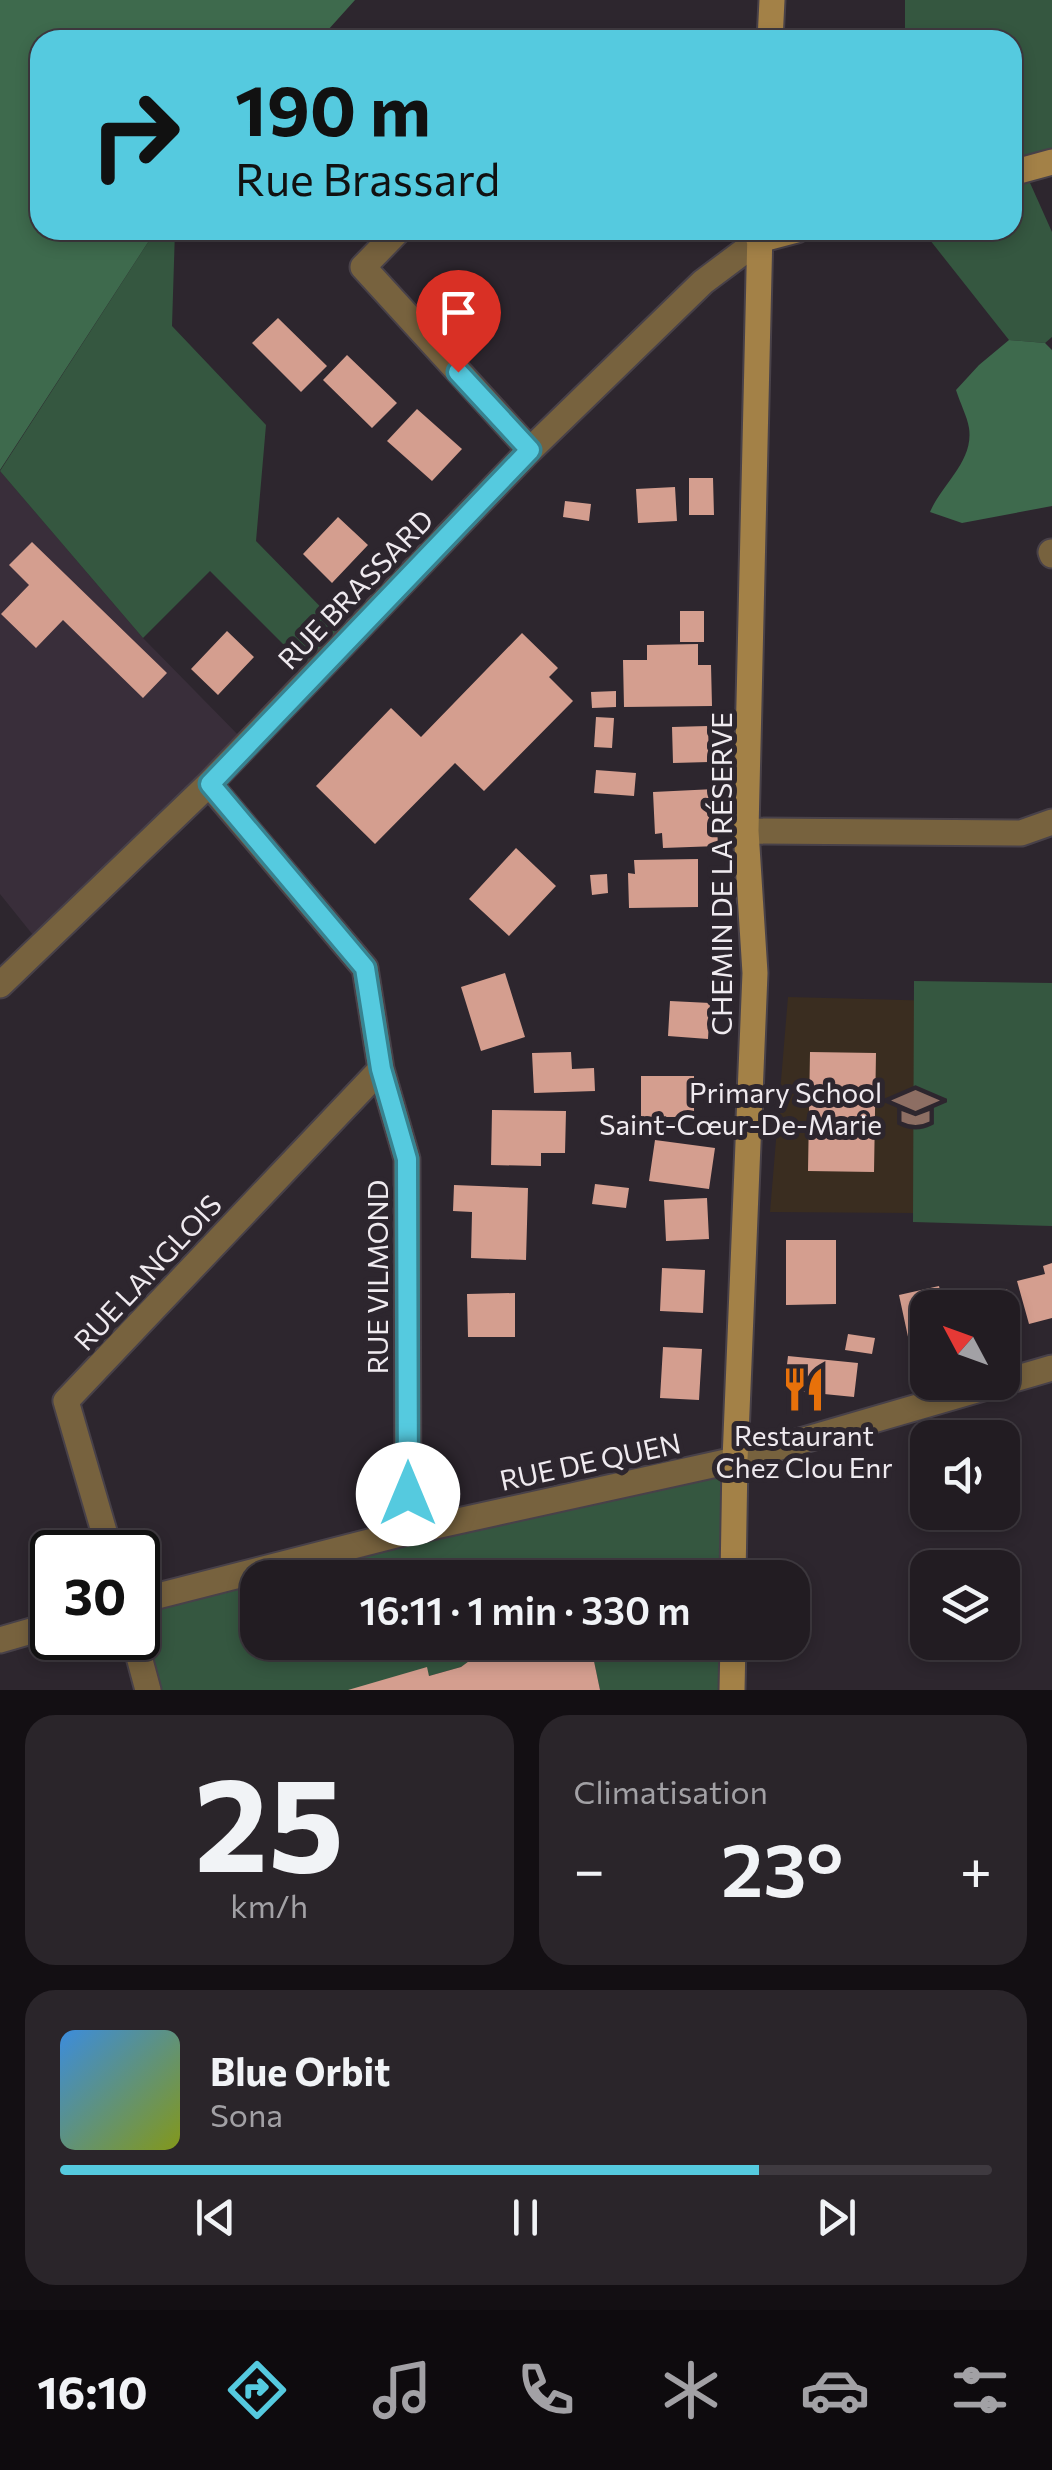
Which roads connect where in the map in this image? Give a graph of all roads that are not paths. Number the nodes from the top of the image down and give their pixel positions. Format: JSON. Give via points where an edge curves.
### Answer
{"nodes":[{"id":1,"x":772,"y":0,"type":"edge"},
{"id":2,"x":770,"y":30,"type":"edge"},
{"id":3,"x":1052,"y":162,"type":"edge"},
{"id":4,"x":1022,"y":170,"type":"edge"},
{"id":5,"x":390,"y":240,"type":"edge"},
{"id":6,"x":753,"y":240,"type":"edge"},
{"id":7,"x":759,"y":240,"type":"edge"},
{"id":8,"x":530,"y":450,"type":"junction"},
{"id":9,"x":210,"y":784,"type":"junction"},
{"id":10,"x":1052,"y":822,"type":"edge"},
{"id":11,"x":746,"y":831,"type":"junction"},
{"id":12,"x":0,"y":985,"type":"edge"},
{"id":13,"x":381,"y":1069,"type":"junction"},
{"id":14,"x":1052,"y":1368,"type":"edge"},
{"id":15,"x":735,"y":1460,"type":"junction"},
{"id":16,"x":104,"y":1530,"type":"edge"},
{"id":17,"x":408,"y":1532,"type":"junction"},
{"id":18,"x":733,"y":1560,"type":"edge"},
{"id":19,"x":160,"y":1595,"type":"edge"},
{"id":20,"x":30,"y":1631,"type":"edge"},
{"id":21,"x":0,"y":1640,"type":"edge"},
{"id":22,"x":140,"y":1660,"type":"edge"},
{"id":23,"x":732,"y":1660,"type":"edge"},
{"id":24,"x":148,"y":1690,"type":"edge"},
{"id":25,"x":732,"y":1690,"type":"edge"}],
"edges":[{"from":1,"to":2,"type":"street"},
{"from":3,"to":4,"type":"street"},
{"from":5,"to":8,"type":"street","via":[[364,267]]},
{"from":6,"to":8,"type":"street","name":"RUE BRASSARD"},
{"from":7,"to":11,"type":"street","name":"CHEMIN DE LA RÉSERVE"},
{"from":8,"to":9,"type":"street","name":"RUE BRASSARD"},
{"from":9,"to":12,"type":"street","name":"RUE BRASSARD"},
{"from":9,"to":13,"type":"street","name":"RUE VILMOND","via":[[365,968]]},
{"from":10,"to":11,"type":"street","via":[[1021,833]]},
{"from":11,"to":15,"type":"street","name":"CHEMIN DE LA RÉSERVE","via":[[754,973]]},
{"from":13,"to":16,"type":"street","name":"RUE LANGLOIS","via":[[66,1401]]},
{"from":13,"to":17,"type":"street","name":"RUE VILMOND","via":[[407,1159]]},
{"from":14,"to":15,"type":"street","name":"RUE DE QUEN"},
{"from":15,"to":17,"type":"street","name":"RUE DE QUEN"},
{"from":15,"to":18,"type":"street","name":"CHEMIN DE LA RÉSERVE"},
{"from":17,"to":19,"type":"street","name":"RUE DE QUEN"},
{"from":20,"to":21,"type":"street"},
{"from":22,"to":24,"type":"street"},
{"from":23,"to":25,"type":"street"}]}
